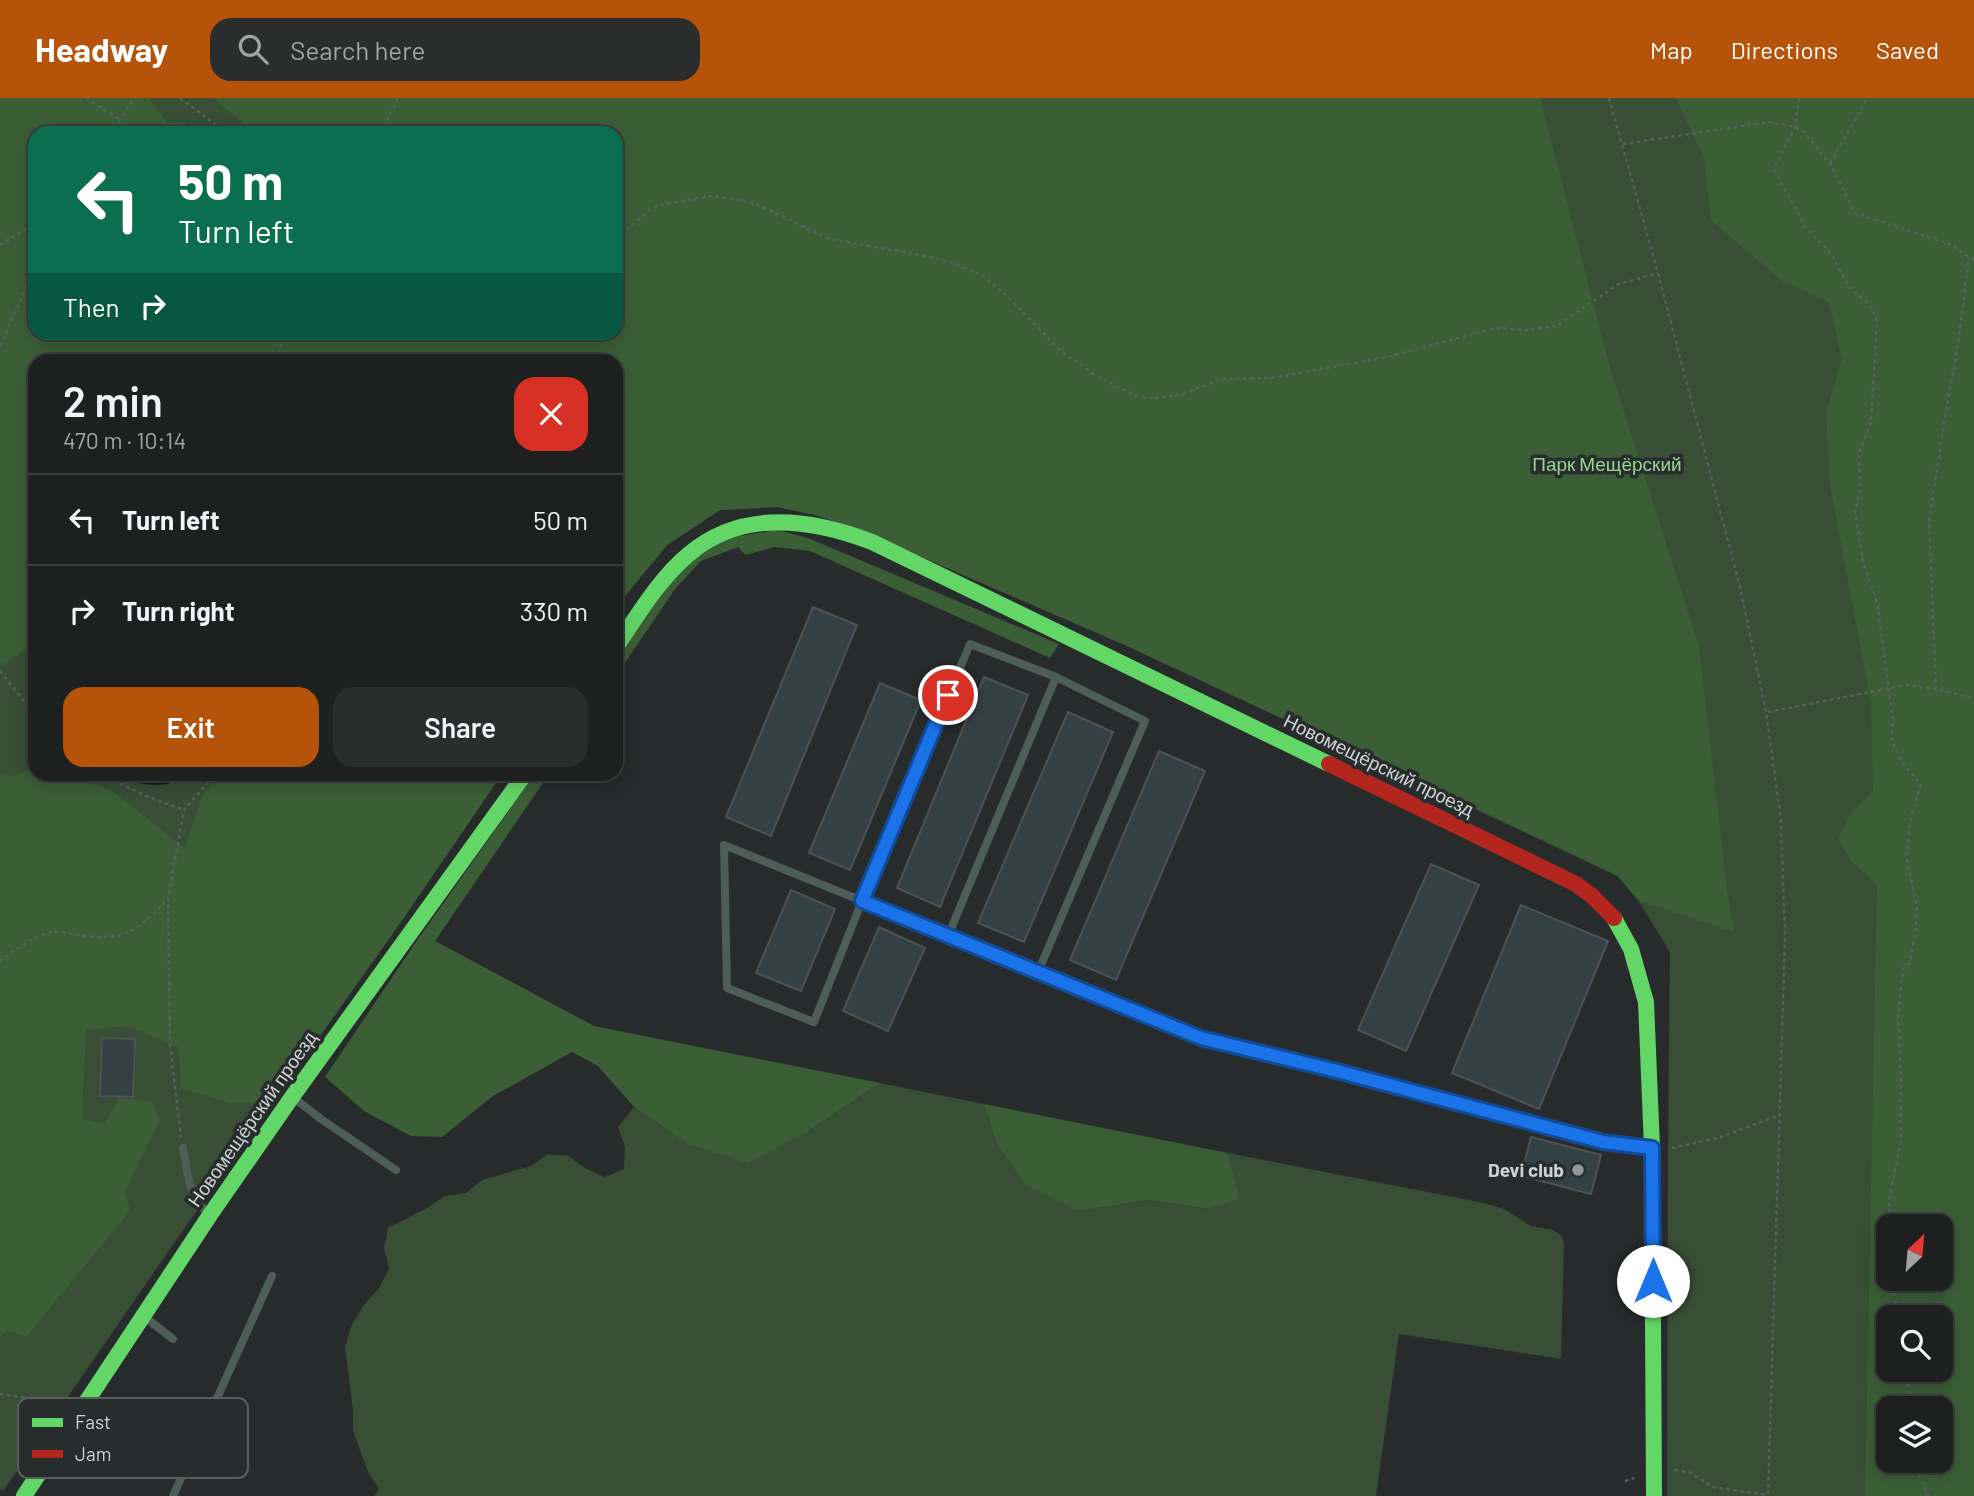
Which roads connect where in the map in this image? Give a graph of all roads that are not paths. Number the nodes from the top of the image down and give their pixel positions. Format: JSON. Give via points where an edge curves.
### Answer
{"nodes":[{"id":1,"x":623,"y":637,"type":"edge"},
{"id":2,"x":1056,"y":677,"type":"junction"},
{"id":3,"x":520,"y":781,"type":"edge"},
{"id":4,"x":862,"y":901,"type":"junction"},
{"id":5,"x":948,"y":936,"type":"junction"},
{"id":6,"x":1038,"y":972,"type":"junction"},
{"id":7,"x":292,"y":1097,"type":"junction"},
{"id":8,"x":183,"y":1148,"type":"road end"},
{"id":9,"x":1652,"y":1148,"type":"junction"},
{"id":10,"x":396,"y":1170,"type":"dead end"},
{"id":11,"x":210,"y":1215,"type":"junction"},
{"id":12,"x":272,"y":1276,"type":"dead end"},
{"id":13,"x":143,"y":1317,"type":"junction"},
{"id":14,"x":173,"y":1339,"type":"dead end"},
{"id":15,"x":89,"y":1398,"type":"edge"},
{"id":16,"x":217,"y":1398,"type":"edge"},
{"id":17,"x":36,"y":1478,"type":"edge"},
{"id":18,"x":181,"y":1478,"type":"edge"},
{"id":19,"x":24,"y":1496,"type":"edge"},
{"id":20,"x":173,"y":1496,"type":"edge"},
{"id":21,"x":1654,"y":1496,"type":"edge"}],
"edges":[{"from":1,"to":9,"type":"street","name":"Новомещёрский проезд","via":[[652,596],[710,539],[758,523],[833,528],[885,548],[1576,884],[1594,896],[1619,925],[1642,981]]},
{"from":2,"to":4,"type":"lane","via":[[970,644]]},
{"from":2,"to":5,"type":"lane"},
{"from":2,"to":6,"type":"lane","via":[[1145,721]]},
{"from":3,"to":7,"type":"street","name":"Новомещёрский проезд"},
{"from":4,"to":4,"type":"lane","via":[[724,845],[727,988],[814,1023]]},
{"from":4,"to":5,"type":"lane"},
{"from":5,"to":6,"type":"lane"},
{"from":6,"to":9,"type":"lane","via":[[1201,1038],[1603,1142]]},
{"from":7,"to":10,"type":"lane"},
{"from":7,"to":11,"type":"street","name":"Новомещёрский проезд"},
{"from":8,"to":11,"type":"lane","via":[[189,1184],[200,1207]]},
{"from":9,"to":21,"type":"street","name":"Новомещёрский проезд"},
{"from":11,"to":13,"type":"street","name":"Новомещёрский проезд"},
{"from":12,"to":16,"type":"lane"},
{"from":13,"to":14,"type":"lane"},
{"from":13,"to":15,"type":"street","name":"Новомещёрский проезд"},
{"from":17,"to":19,"type":"street","name":"Новомещёрский проезд"},
{"from":18,"to":20,"type":"lane"}]}
